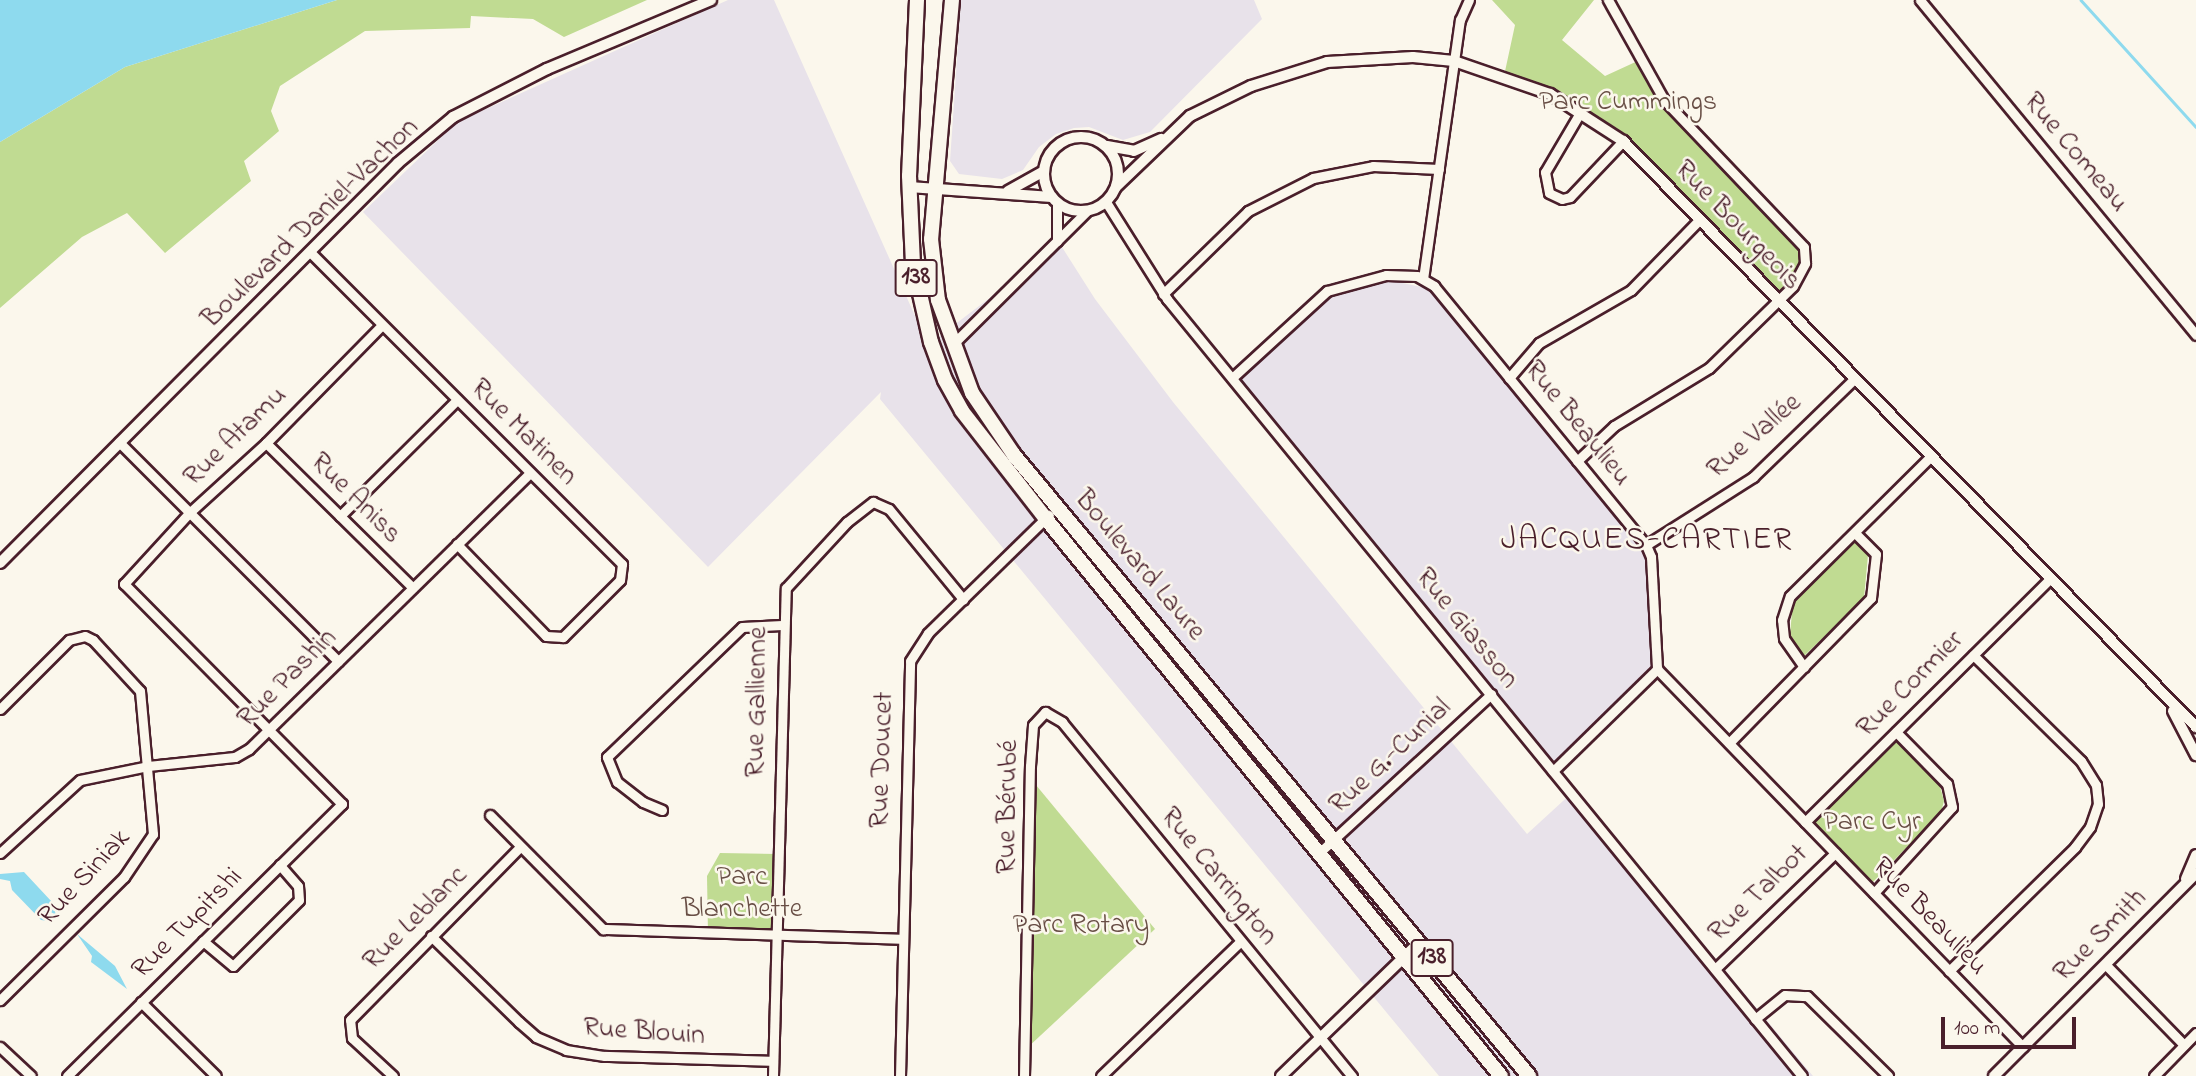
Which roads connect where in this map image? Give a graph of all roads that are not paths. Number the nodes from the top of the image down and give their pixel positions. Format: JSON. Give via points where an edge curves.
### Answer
{"nodes":[{"id":1,"x":710,"y":0,"type":"edge"},
{"id":2,"x":952,"y":0,"type":"edge"},
{"id":3,"x":1469,"y":0,"type":"edge"},
{"id":4,"x":1608,"y":0,"type":"edge"},
{"id":5,"x":1920,"y":0,"type":"edge"},
{"id":6,"x":917,"y":1,"type":"edge"},
{"id":7,"x":1454,"y":61,"type":"junction"},
{"id":8,"x":1581,"y":111,"type":"junction"},
{"id":9,"x":1163,"y":138,"type":"junction"},
{"id":10,"x":1623,"y":141,"type":"junction"},
{"id":11,"x":1105,"y":146,"type":"junction"},
{"id":12,"x":1439,"y":169,"type":"junction"},
{"id":13,"x":1044,"y":171,"type":"junction"},
{"id":14,"x":909,"y":187,"type":"junction"},
{"id":15,"x":1116,"y":187,"type":"junction"},
{"id":16,"x":932,"y":188,"type":"junction"},
{"id":17,"x":1007,"y":191,"type":"junction"},
{"id":18,"x":1055,"y":200,"type":"junction"},
{"id":19,"x":1106,"y":202,"type":"junction"},
{"id":20,"x":1087,"y":211,"type":"junction"},
{"id":21,"x":1699,"y":220,"type":"junction"},
{"id":22,"x":1058,"y":241,"type":"junction"},
{"id":23,"x":311,"y":253,"type":"junction"},
{"id":24,"x":1423,"y":279,"type":"junction"},
{"id":25,"x":1163,"y":294,"type":"junction"},
{"id":26,"x":1777,"y":300,"type":"junction"},
{"id":27,"x":382,"y":325,"type":"junction"},
{"id":28,"x":2196,"y":335,"type":"edge"},
{"id":29,"x":952,"y":345,"type":"junction"},
{"id":30,"x":1232,"y":378,"type":"junction"},
{"id":31,"x":1509,"y":378,"type":"junction"},
{"id":32,"x":1854,"y":379,"type":"junction"},
{"id":33,"x":457,"y":400,"type":"junction"},
{"id":34,"x":119,"y":442,"type":"junction"},
{"id":35,"x":266,"y":443,"type":"junction"},
{"id":36,"x":1930,"y":457,"type":"junction"},
{"id":37,"x":1577,"y":461,"type":"junction"},
{"id":38,"x":530,"y":473,"type":"junction"},
{"id":39,"x":1058,"y":506,"type":"junction"},
{"id":40,"x":189,"y":513,"type":"junction"},
{"id":41,"x":340,"y":516,"type":"junction"},
{"id":42,"x":1046,"y":519,"type":"junction"},
{"id":43,"x":1855,"y":533,"type":"junction"},
{"id":44,"x":457,"y":544,"type":"junction"},
{"id":45,"x":1646,"y":545,"type":"junction"},
{"id":46,"x":0,"y":563,"type":"edge"},
{"id":47,"x":2049,"y":580,"type":"junction"},
{"id":48,"x":412,"y":588,"type":"junction"},
{"id":49,"x":963,"y":600,"type":"junction"},
{"id":50,"x":782,"y":625,"type":"junction"},
{"id":51,"x":1973,"y":655,"type":"junction"},
{"id":52,"x":338,"y":661,"type":"junction"},
{"id":53,"x":1804,"y":667,"type":"junction"},
{"id":54,"x":1657,"y":669,"type":"junction"},
{"id":55,"x":1491,"y":694,"type":"junction"},
{"id":56,"x":2166,"y":700,"type":"junction"},
{"id":57,"x":0,"y":709,"type":"edge"},
{"id":58,"x":1045,"y":712,"type":"joint"},
{"id":59,"x":2196,"y":727,"type":"edge"},
{"id":60,"x":268,"y":729,"type":"junction"},
{"id":61,"x":1896,"y":732,"type":"junction"},
{"id":62,"x":1729,"y":743,"type":"junction"},
{"id":63,"x":2196,"y":755,"type":"edge"},
{"id":64,"x":148,"y":766,"type":"junction"},
{"id":65,"x":1553,"y":771,"type":"junction"},
{"id":66,"x":662,"y":810,"type":"dead end"},
{"id":67,"x":490,"y":815,"type":"dead end"},
{"id":68,"x":1805,"y":822,"type":"junction"},
{"id":69,"x":1335,"y":839,"type":"junction"},
{"id":70,"x":520,"y":846,"type":"junction"},
{"id":71,"x":1320,"y":852,"type":"junction"},
{"id":72,"x":0,"y":853,"type":"edge"},
{"id":73,"x":1835,"y":853,"type":"junction"},
{"id":74,"x":2196,"y":855,"type":"edge"},
{"id":75,"x":280,"y":865,"type":"junction"},
{"id":76,"x":2196,"y":873,"type":"edge"},
{"id":77,"x":2181,"y":888,"type":"junction"},
{"id":78,"x":1874,"y":893,"type":"junction"},
{"id":79,"x":775,"y":934,"type":"junction"},
{"id":80,"x":431,"y":936,"type":"junction"},
{"id":81,"x":903,"y":939,"type":"junction"},
{"id":82,"x":203,"y":941,"type":"junction"},
{"id":83,"x":1241,"y":941,"type":"junction"},
{"id":84,"x":1420,"y":942,"type":"junction"},
{"id":85,"x":1404,"y":957,"type":"junction"},
{"id":86,"x":2105,"y":964,"type":"junction"},
{"id":87,"x":1716,"y":969,"type":"junction"},
{"id":88,"x":1949,"y":971,"type":"junction"},
{"id":89,"x":0,"y":1000,"type":"edge"},
{"id":90,"x":142,"y":1002,"type":"junction"},
{"id":91,"x":1755,"y":1019,"type":"junction"},
{"id":92,"x":2196,"y":1033,"type":"edge"},
{"id":93,"x":1321,"y":1038,"type":"junction"},
{"id":94,"x":2184,"y":1045,"type":"junction"},
{"id":95,"x":0,"y":1047,"type":"edge"},
{"id":96,"x":2023,"y":1047,"type":"junction"},
{"id":97,"x":773,"y":1061,"type":"junction"},
{"id":98,"x":31,"y":1076,"type":"edge"},
{"id":99,"x":66,"y":1076,"type":"edge"},
{"id":100,"x":216,"y":1076,"type":"edge"},
{"id":101,"x":393,"y":1076,"type":"edge"},
{"id":102,"x":772,"y":1076,"type":"edge"},
{"id":103,"x":900,"y":1076,"type":"edge"},
{"id":104,"x":1024,"y":1076,"type":"edge"},
{"id":105,"x":1101,"y":1076,"type":"edge"},
{"id":106,"x":1281,"y":1076,"type":"edge"},
{"id":107,"x":1352,"y":1076,"type":"edge"},
{"id":108,"x":1501,"y":1076,"type":"edge"},
{"id":109,"x":1530,"y":1076,"type":"edge"},
{"id":110,"x":1802,"y":1076,"type":"edge"},
{"id":111,"x":1888,"y":1076,"type":"edge"},
{"id":112,"x":1994,"y":1076,"type":"edge"},
{"id":113,"x":2154,"y":1076,"type":"edge"}],
"edges":[{"from":1,"to":23,"type":"street","name":"Boulevard Daniel-Vachon","via":[[467,108],[398,163]]},
{"from":2,"to":16,"type":"highway","name":"Boulevard Laure","number":"138"},
{"from":3,"to":7,"type":"street","via":[[1461,13]]},
{"from":4,"to":26,"type":"street","via":[[1664,100],[1804,247],[1804,271]]},
{"from":5,"to":28,"type":"street","name":"Rue Comeau"},
{"from":6,"to":14,"type":"highway","name":"Boulevard Laure","number":"138"},
{"from":7,"to":8,"type":"street","name":"Rue Bourgeois","via":[[1527,84]]},
{"from":7,"to":9,"type":"street","name":"Rue Bourgeois","via":[[1366,57],[1298,69],[1214,103]]},
{"from":7,"to":12,"type":"street"},
{"from":8,"to":10,"type":"street","name":"Rue Bourgeois"},
{"from":8,"to":10,"type":"street","via":[[1545,172],[1549,193],[1570,197]]},
{"from":9,"to":11,"type":"street","name":"Rue Bourgeois","via":[[1133,151]]},
{"from":9,"to":15,"type":"street","name":"Rue Bourgeois"},
{"from":10,"to":21,"type":"street","name":"Rue Bourgeois"},
{"from":11,"to":13,"type":"street","via":[[1096,139],[1073,138],[1053,150]]},
{"from":11,"to":15,"type":"street","via":[[1118,165]]},
{"from":12,"to":24,"type":"street"},
{"from":12,"to":25,"type":"street","via":[[1373,166],[1313,178],[1248,211]]},
{"from":13,"to":17,"type":"street"},
{"from":13,"to":18,"type":"street"},
{"from":14,"to":16,"type":"street"},
{"from":14,"to":42,"type":"highway","name":"Boulevard Laure","number":"138","via":[[917,284],[945,380],[962,411]]},
{"from":15,"to":19,"type":"street"},
{"from":16,"to":17,"type":"street"},
{"from":16,"to":29,"type":"highway","name":"Boulevard Laure","number":"138","via":[[938,300]]},
{"from":17,"to":18,"type":"street"},
{"from":18,"to":20,"type":"street"},
{"from":18,"to":22,"type":"street"},
{"from":19,"to":20,"type":"street"},
{"from":19,"to":25,"type":"street","name":"Rue Giasson"},
{"from":20,"to":22,"type":"street"},
{"from":21,"to":26,"type":"street","name":"Rue Bourgeois"},
{"from":21,"to":31,"type":"street","via":[[1631,290],[1539,342]]},
{"from":22,"to":29,"type":"street"},
{"from":23,"to":27,"type":"street","name":"Rue Matinen"},
{"from":23,"to":34,"type":"street","name":"Boulevard Daniel-Vachon"},
{"from":24,"to":30,"type":"street","via":[[1386,275],[1327,291]]},
{"from":24,"to":31,"type":"street","name":"Rue Beaulieu"},
{"from":25,"to":30,"type":"street","name":"Rue Giasson"},
{"from":26,"to":32,"type":"street","name":"Rue Bourgeois"},
{"from":26,"to":37,"type":"street","via":[[1709,368],[1614,426]]},
{"from":27,"to":33,"type":"street","name":"Rue Matinen"},
{"from":27,"to":35,"type":"street","name":"Rue Atamu"},
{"from":29,"to":39,"type":"highway","name":"Boulevard Laure","number":"138","via":[[972,393],[1014,455]]},
{"from":30,"to":55,"type":"street","name":"Rue Giasson"},
{"from":31,"to":37,"type":"street","name":"Rue Beaulieu"},
{"from":32,"to":36,"type":"street","name":"Rue Bourgeois"},
{"from":32,"to":45,"type":"street","name":"Rue Vallée","via":[[1754,477]]},
{"from":33,"to":38,"type":"street","name":"Rue Matinen"},
{"from":33,"to":41,"type":"street"},
{"from":34,"to":40,"type":"street"},
{"from":34,"to":46,"type":"street","name":"Boulevard Daniel-Vachon"},
{"from":35,"to":40,"type":"street","name":"Rue Atamu"},
{"from":35,"to":41,"type":"street","name":"Rue Aniss"},
{"from":36,"to":43,"type":"street"},
{"from":36,"to":47,"type":"street","name":"Rue Bourgeois"},
{"from":37,"to":45,"type":"street","name":"Rue Beaulieu"},
{"from":38,"to":44,"type":"street","name":"Rue Pashin"},
{"from":38,"to":44,"type":"street","name":"Rue Matinen","via":[[622,564],[620,579],[564,637],[546,636]]},
{"from":39,"to":42,"type":"street","name":"Rue Doucet"},
{"from":39,"to":69,"type":"highway","name":"Boulevard Laure","number":"138"},
{"from":40,"to":52,"type":"street"},
{"from":40,"to":60,"type":"street","name":"Rue Atamu","via":[[124,584]]},
{"from":41,"to":48,"type":"street","name":"Rue Aniss"},
{"from":42,"to":49,"type":"street","name":"Rue Doucet"},
{"from":42,"to":71,"type":"highway","name":"Boulevard Laure","number":"138"},
{"from":43,"to":53,"type":"street","via":[[1785,604],[1784,638]]},
{"from":43,"to":53,"type":"street","via":[[1875,554],[1871,598]]},
{"from":44,"to":48,"type":"street","name":"Rue Pashin"},
{"from":45,"to":54,"type":"street","name":"Rue Beaulieu","via":[[1651,557]]},
{"from":47,"to":51,"type":"street","name":"Rue Cormier"},
{"from":47,"to":56,"type":"street","name":"Rue Bourgeois"},
{"from":48,"to":52,"type":"street","name":"Rue Pashin"},
{"from":49,"to":50,"type":"street","name":"Rue Gallienne","via":[[889,509],[873,502],[847,522],[786,588]]},
{"from":49,"to":81,"type":"street","name":"Rue Doucet","via":[[928,633],[911,661]]},
{"from":50,"to":66,"type":"street","via":[[742,627],[607,757],[617,782]]},
{"from":50,"to":79,"type":"street","name":"Rue Gallienne"},
{"from":51,"to":61,"type":"street","name":"Rue Cormier"},
{"from":51,"to":88,"type":"street","via":[[2081,761],[2096,785],[2098,804],[2090,827],[2076,846]]},
{"from":52,"to":60,"type":"street","name":"Rue Pashin"},
{"from":53,"to":62,"type":"street"},
{"from":54,"to":62,"type":"street","name":"Rue Beaulieu"},
{"from":54,"to":65,"type":"street"},
{"from":55,"to":65,"type":"street","name":"Rue Giasson"},
{"from":55,"to":69,"type":"street","name":"Rue G.-Cunial"},
{"from":56,"to":59,"type":"street","name":"Rue Bourgeois"},
{"from":56,"to":63,"type":"street","name":"Rue Bourgeois"},
{"from":57,"to":64,"type":"street","name":"Rue Siniak","via":[[69,640],[85,636],[140,691]]},
{"from":58,"to":83,"type":"street","name":"Rue Carrington","via":[[1062,722]]},
{"from":58,"to":104,"type":"street","name":"Rue Bérubé","via":[[1033,724],[1030,766]]},
{"from":60,"to":64,"type":"street","name":"Rue Pashin","via":[[235,757]]},
{"from":60,"to":75,"type":"street","name":"Rue Tupitshi","via":[[342,804]]},
{"from":61,"to":68,"type":"street","name":"Rue Cormier"},
{"from":61,"to":78,"type":"street","via":[[1947,784],[1952,807]]},
{"from":62,"to":68,"type":"street","name":"Rue Beaulieu"},
{"from":64,"to":72,"type":"street","name":"Rue Pashin","via":[[69,786]]},
{"from":64,"to":89,"type":"street","name":"Rue Siniak","via":[[150,844],[124,877]]},
{"from":65,"to":87,"type":"street","name":"Rue Giasson"},
{"from":67,"to":70,"type":"street"},
{"from":68,"to":73,"type":"street","name":"Rue Beaulieu"},
{"from":69,"to":71,"type":"street","name":"Rue G.-Cunial"},
{"from":69,"to":84,"type":"highway","name":"Boulevard Laure","number":"138"},
{"from":70,"to":79,"type":"street","via":[[603,929]]},
{"from":70,"to":80,"type":"street","name":"Rue Leblanc"},
{"from":71,"to":85,"type":"highway","name":"Boulevard Laure","number":"138"},
{"from":73,"to":78,"type":"street","name":"Rue Beaulieu"},
{"from":73,"to":87,"type":"street","name":"Rue Talbot"},
{"from":74,"to":77,"type":"street","name":"Rue Smith"},
{"from":75,"to":82,"type":"street","name":"Rue Tupitshi"},
{"from":75,"to":82,"type":"street","via":[[298,886],[299,900],[233,966]]},
{"from":76,"to":77,"type":"street","name":"Rue Smith"},
{"from":77,"to":86,"type":"street","name":"Rue Smith"},
{"from":78,"to":88,"type":"street","name":"Rue Beaulieu"},
{"from":79,"to":81,"type":"street"},
{"from":79,"to":97,"type":"street","name":"Rue Gallienne"},
{"from":80,"to":97,"type":"street","name":"Rue Blouin","via":[[536,1037],[566,1050],[605,1056]]},
{"from":80,"to":101,"type":"street","name":"Rue Leblanc","via":[[364,1002],[350,1027],[352,1038]]},
{"from":81,"to":103,"type":"street","name":"Rue Doucet"},
{"from":82,"to":90,"type":"street","name":"Rue Tupitshi"},
{"from":83,"to":93,"type":"street","name":"Rue Carrington"},
{"from":83,"to":105,"type":"street"},
{"from":84,"to":85,"type":"street"},
{"from":84,"to":109,"type":"highway","name":"Boulevard Laure","number":"138"},
{"from":85,"to":93,"type":"street"},
{"from":85,"to":108,"type":"highway","name":"Boulevard Laure","number":"138"},
{"from":86,"to":94,"type":"street"},
{"from":86,"to":96,"type":"street","name":"Rue Smith"},
{"from":87,"to":91,"type":"street","name":"Rue Giasson"},
{"from":88,"to":96,"type":"street","name":"Rue Beaulieu"},
{"from":90,"to":99,"type":"street","name":"Rue Tupitshi"},
{"from":90,"to":100,"type":"street"},
{"from":91,"to":110,"type":"street","name":"Rue Giasson"},
{"from":91,"to":111,"type":"street","via":[[1784,995],[1807,996]]},
{"from":92,"to":94,"type":"street"},
{"from":93,"to":106,"type":"street"},
{"from":93,"to":107,"type":"street","name":"Rue Carrington"},
{"from":94,"to":113,"type":"street"},
{"from":95,"to":98,"type":"street"},
{"from":96,"to":112,"type":"street","name":"Rue Smith"},
{"from":97,"to":102,"type":"street","name":"Rue Gallienne"}]}
